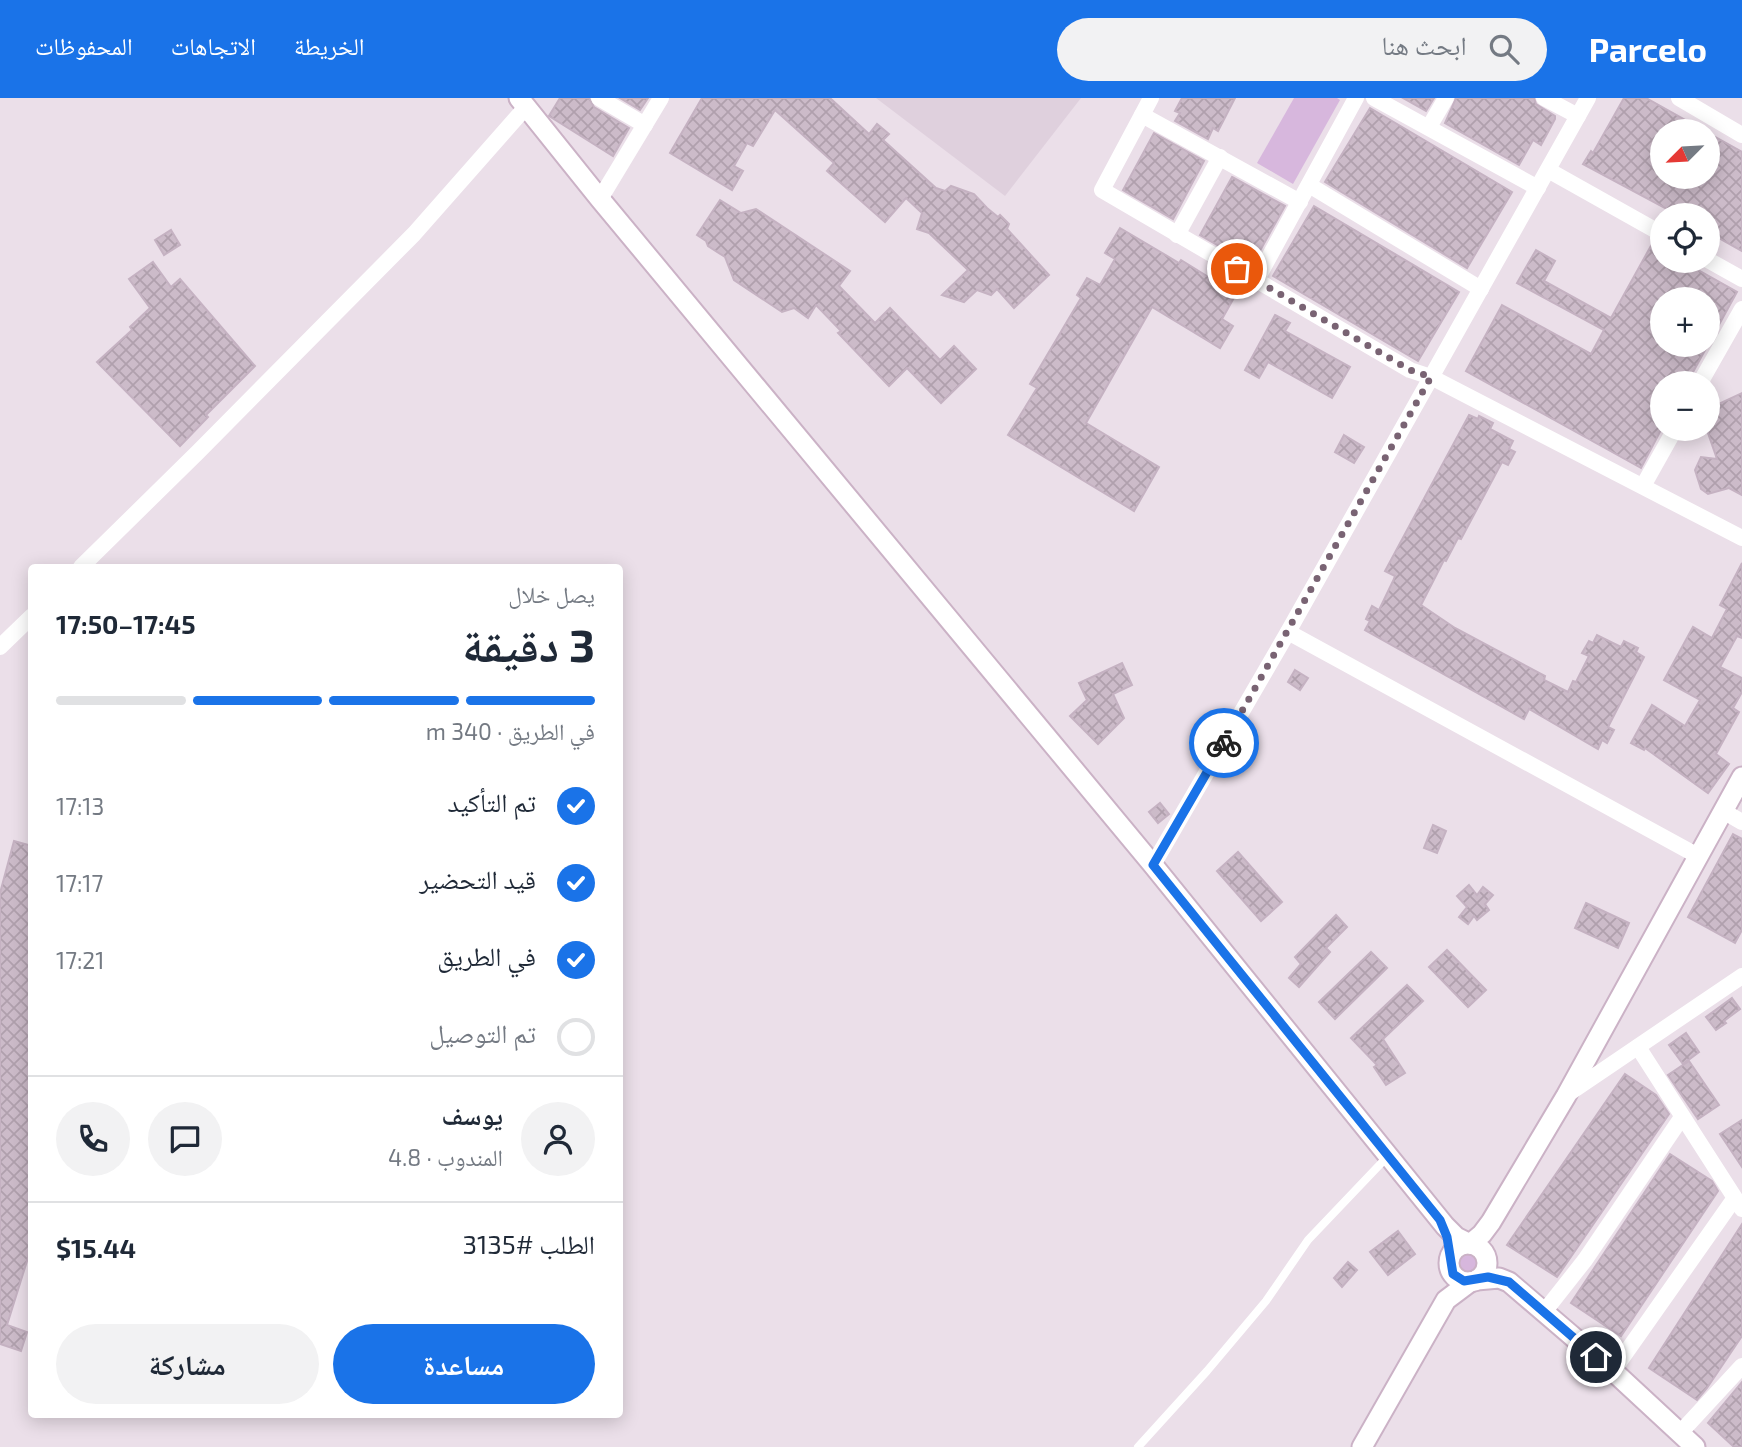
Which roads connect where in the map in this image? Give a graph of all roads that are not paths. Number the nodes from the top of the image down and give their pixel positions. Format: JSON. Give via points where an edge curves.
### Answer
{"nodes":[{"id":1,"x":599,"y":98,"type":"edge"},
{"id":2,"x":661,"y":98,"type":"edge"},
{"id":3,"x":1151,"y":98,"type":"edge"},
{"id":4,"x":1356,"y":98,"type":"edge"},
{"id":5,"x":1374,"y":98,"type":"edge"},
{"id":6,"x":1446,"y":98,"type":"edge"},
{"id":7,"x":1544,"y":98,"type":"edge"},
{"id":8,"x":1588,"y":98,"type":"edge"},
{"id":9,"x":1679,"y":98,"type":"edge"},
{"id":10,"x":522,"y":103,"type":"edge"},
{"id":11,"x":1142,"y":115,"type":"junction"},
{"id":12,"x":1578,"y":116,"type":"junction"},
{"id":13,"x":645,"y":125,"type":"junction"},
{"id":14,"x":1429,"y":127,"type":"junction"},
{"id":15,"x":1742,"y":135,"type":"edge"},
{"id":16,"x":1220,"y":158,"type":"junction"},
{"id":17,"x":1548,"y":170,"type":"junction"},
{"id":18,"x":1309,"y":186,"type":"junction"},
{"id":19,"x":1538,"y":188,"type":"junction"},
{"id":20,"x":600,"y":199,"type":"junction"},
{"id":21,"x":1300,"y":202,"type":"junction"},
{"id":22,"x":1650,"y":227,"type":"edge"},
{"id":23,"x":1177,"y":234,"type":"junction"},
{"id":24,"x":1720,"y":267,"type":"edge"},
{"id":25,"x":1742,"y":279,"type":"edge"},
{"id":26,"x":1256,"y":281,"type":"junction"},
{"id":27,"x":1481,"y":289,"type":"junction"},
{"id":28,"x":1742,"y":309,"type":"edge"},
{"id":29,"x":1707,"y":371,"type":"edge"},
{"id":30,"x":1431,"y":377,"type":"junction"},
{"id":31,"x":1668,"y":441,"type":"edge"},
{"id":32,"x":1643,"y":486,"type":"junction"},
{"id":33,"x":1742,"y":538,"type":"edge"},
{"id":34,"x":84,"y":564,"type":"edge"},
{"id":35,"x":28,"y":620,"type":"edge"},
{"id":36,"x":1288,"y":632,"type":"junction"},
{"id":37,"x":0,"y":647,"type":"edge"},
{"id":38,"x":1742,"y":777,"type":"edge"},
{"id":39,"x":1723,"y":811,"type":"junction"},
{"id":40,"x":1742,"y":822,"type":"edge"},
{"id":41,"x":1698,"y":856,"type":"junction"},
{"id":42,"x":1153,"y":865,"type":"junction"},
{"id":43,"x":1740,"y":980,"type":"edge"},
{"id":44,"x":1638,"y":1047,"type":"junction"},
{"id":45,"x":1566,"y":1096,"type":"junction"},
{"id":46,"x":1682,"y":1117,"type":"junction"},
{"id":47,"x":1388,"y":1156,"type":"junction"},
{"id":48,"x":1738,"y":1204,"type":"edge"},
{"id":49,"x":1440,"y":1220,"type":"junction"},
{"id":50,"x":1481,"y":1252,"type":"junction"},
{"id":51,"x":1450,"y":1262,"type":"junction"},
{"id":52,"x":1474,"y":1281,"type":"junction"},
{"id":53,"x":1509,"y":1282,"type":"junction"},
{"id":54,"x":1446,"y":1300,"type":"junction"},
{"id":55,"x":1544,"y":1312,"type":"junction"},
{"id":56,"x":1742,"y":1366,"type":"edge"},
{"id":57,"x":1613,"y":1371,"type":"junction"},
{"id":58,"x":1680,"y":1433,"type":"junction"},
{"id":59,"x":1138,"y":1447,"type":"edge"},
{"id":60,"x":1362,"y":1447,"type":"edge"},
{"id":61,"x":1695,"y":1447,"type":"edge"}],
"edges":[{"from":1,"to":13,"type":"street"},
{"from":2,"to":13,"type":"street"},
{"from":3,"to":11,"type":"street"},
{"from":4,"to":18,"type":"street"},
{"from":5,"to":14,"type":"street"},
{"from":6,"to":14,"type":"street"},
{"from":7,"to":12,"type":"street"},
{"from":8,"to":12,"type":"street"},
{"from":9,"to":15,"type":"street"},
{"from":10,"to":20,"type":"main road"},
{"from":10,"to":34,"type":"street","via":[[414,234]]},
{"from":11,"to":16,"type":"street"},
{"from":11,"to":23,"type":"street","via":[[1102,190]]},
{"from":12,"to":17,"type":"street"},
{"from":13,"to":20,"type":"street"},
{"from":14,"to":19,"type":"street"},
{"from":16,"to":21,"type":"street"},
{"from":16,"to":23,"type":"street"},
{"from":17,"to":19,"type":"street"},
{"from":17,"to":22,"type":"street"},
{"from":18,"to":21,"type":"street"},
{"from":18,"to":27,"type":"street"},
{"from":19,"to":27,"type":"street"},
{"from":20,"to":42,"type":"main road"},
{"from":21,"to":26,"type":"street"},
{"from":23,"to":26,"type":"street"},
{"from":24,"to":25,"type":"street"},
{"from":26,"to":30,"type":"street","via":[[1410,370]]},
{"from":27,"to":30,"type":"street"},
{"from":28,"to":29,"type":"street"},
{"from":30,"to":32,"type":"street"},
{"from":30,"to":36,"type":"street"},
{"from":31,"to":32,"type":"street"},
{"from":32,"to":33,"type":"street"},
{"from":35,"to":37,"type":"street"},
{"from":36,"to":41,"type":"street"},
{"from":36,"to":42,"type":"street"},
{"from":38,"to":39,"type":"main road"},
{"from":39,"to":40,"type":"street"},
{"from":39,"to":41,"type":"main road"},
{"from":41,"to":45,"type":"main road"},
{"from":42,"to":47,"type":"main road"},
{"from":43,"to":44,"type":"street"},
{"from":44,"to":45,"type":"street"},
{"from":44,"to":46,"type":"street"},
{"from":45,"to":50,"type":"main road","via":[[1482,1234]]},
{"from":46,"to":48,"type":"street"},
{"from":46,"to":55,"type":"street","via":[[1586,1259]]},
{"from":47,"to":49,"type":"main road"},
{"from":47,"to":59,"type":"lane","via":[[1308,1240],[1266,1301]]},
{"from":48,"to":57,"type":"street"},
{"from":49,"to":50,"type":"main road"},
{"from":49,"to":51,"type":"main road"},
{"from":50,"to":51,"type":"main road","via":[[1462,1245]]},
{"from":50,"to":52,"type":"main road","via":[[1487,1267]]},
{"from":50,"to":53,"type":"main road"},
{"from":51,"to":52,"type":"main road","via":[[1458,1279]]},
{"from":51,"to":54,"type":"main road"},
{"from":52,"to":53,"type":"main road","via":[[1499,1278]]},
{"from":52,"to":54,"type":"main road"},
{"from":53,"to":55,"type":"main road"},
{"from":54,"to":60,"type":"main road"},
{"from":55,"to":57,"type":"main road"},
{"from":56,"to":58,"type":"street"},
{"from":57,"to":58,"type":"main road"},
{"from":58,"to":61,"type":"main road"}]}
